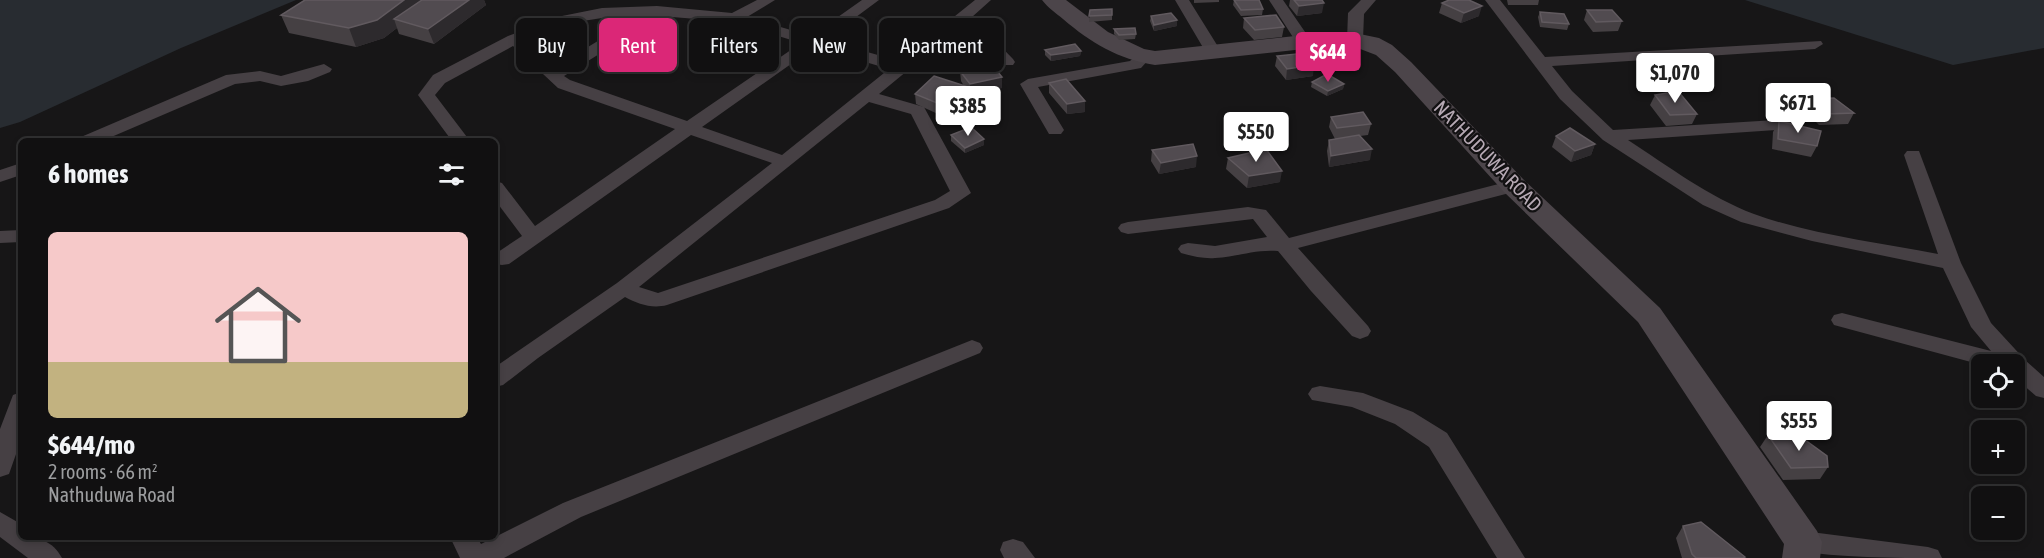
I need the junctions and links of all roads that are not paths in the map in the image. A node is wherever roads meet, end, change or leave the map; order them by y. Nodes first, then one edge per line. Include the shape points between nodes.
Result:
1 (768, 0) edge
2 (872, 0) edge
3 (984, 0) edge
4 (1053, 0) edge
5 (1182, 0) edge
6 (1276, 0) edge
7 (1369, 0) edge
8 (1492, 0) edge
9 (657, 11) junction
10 (963, 16) junction
11 (734, 18) joint
12 (845, 18) edge
13 (961, 18) edge
14 (514, 39) junction
15 (1355, 40) junction
16 (1304, 42) junction
17 (1815, 44) dead end
18 (1214, 53) junction
19 (791, 55) edge
20 (1143, 57) junction
21 (1007, 62) dead end
22 (1539, 62) junction
23 (324, 69) dead end
24 (894, 72) edge
25 (554, 75) junction
26 (866, 96) junction
27 (1793, 124) edge
28 (687, 129) junction
29 (1055, 130) dead end
30 (1609, 136) junction
31 (94, 138) edge
32 (458, 138) edge
33 (1913, 155) dead end
34 (785, 162) junction
35 (18, 170) edge
36 (0, 176) edge
37 (1514, 186) junction
38 (498, 191) edge
39 (1128, 228) dead end
40 (18, 236) edge
41 (0, 237) edge
42 (533, 237) junction
43 (1287, 245) junction
44 (1188, 249) dead end
45 (502, 259) dead end
46 (1951, 263) junction
47 (624, 288) junction
48 (1842, 320) dead end
49 (1360, 331) dead end
50 (972, 348) dead end
51 (1971, 354) edge
52 (2004, 354) edge
53 (2025, 375) edge
54 (498, 377) edge
55 (2044, 390) edge
56 (1320, 394) dead end
57 (18, 410) edge
58 (0, 467) edge
59 (0, 523) edge
60 (18, 536) edge
61 (23, 540) edge
62 (465, 540) edge
63 (1802, 550) edge
64 (48, 558) edge
65 (474, 558) edge
66 (479, 558) edge
67 (1511, 558) edge
68 (1928, 558) edge

1 - 11 street
2 - 12 street
3 - 10 street
4 - 20 street, NATHUDUWA ROAD via 1095,34
5 - 18 street
6 - 16 street
7 - 15 street via 1356,14
8 - 22 street
9 - 11 street
9 - 14 street via 567,18
9 - 25 street
10 - 13 street
10 - 21 street
14 - 25 street
14 - 32 street via 439,79 426,95
15 - 16 street, NATHUDUWA ROAD
15 - 37 street, NATHUDUWA ROAD via 1384,50 1403,67
16 - 18 street, NATHUDUWA ROAD
17 - 22 street
18 - 20 street, NATHUDUWA ROAD
19 - 28 street
20 - 29 street via 1136,65 1028,84
22 - 30 street via 1566,95
23 - 31 street via 281,81 260,76 232,79
24 - 26 street
25 - 28 street via 564,84
26 - 34 street
26 - 47 street via 918,111 961,193 942,204 659,300
27 - 30 street
28 - 34 street
28 - 42 street
30 - 46 street via 1710,201 1748,218 1819,237
33 - 46 street
34 - 47 street
35 - 36 street
37 - 43 street
37 - 63 street, NATHUDUWA ROAD via 1649,315
38 - 42 street
39 - 43 street via 1259,214
40 - 41 street
42 - 45 street
43 - 44 street via 1260,243 1215,252
43 - 49 street
46 - 52 street via 1982,327
47 - 54 street
48 - 51 street
50 - 66 street via 572,510
53 - 55 street
56 - 67 street via 1374,406 1404,418 1438,440
57 - 58 street
59 - 60 street
61 - 64 street
62 - 65 street
63 - 68 street

